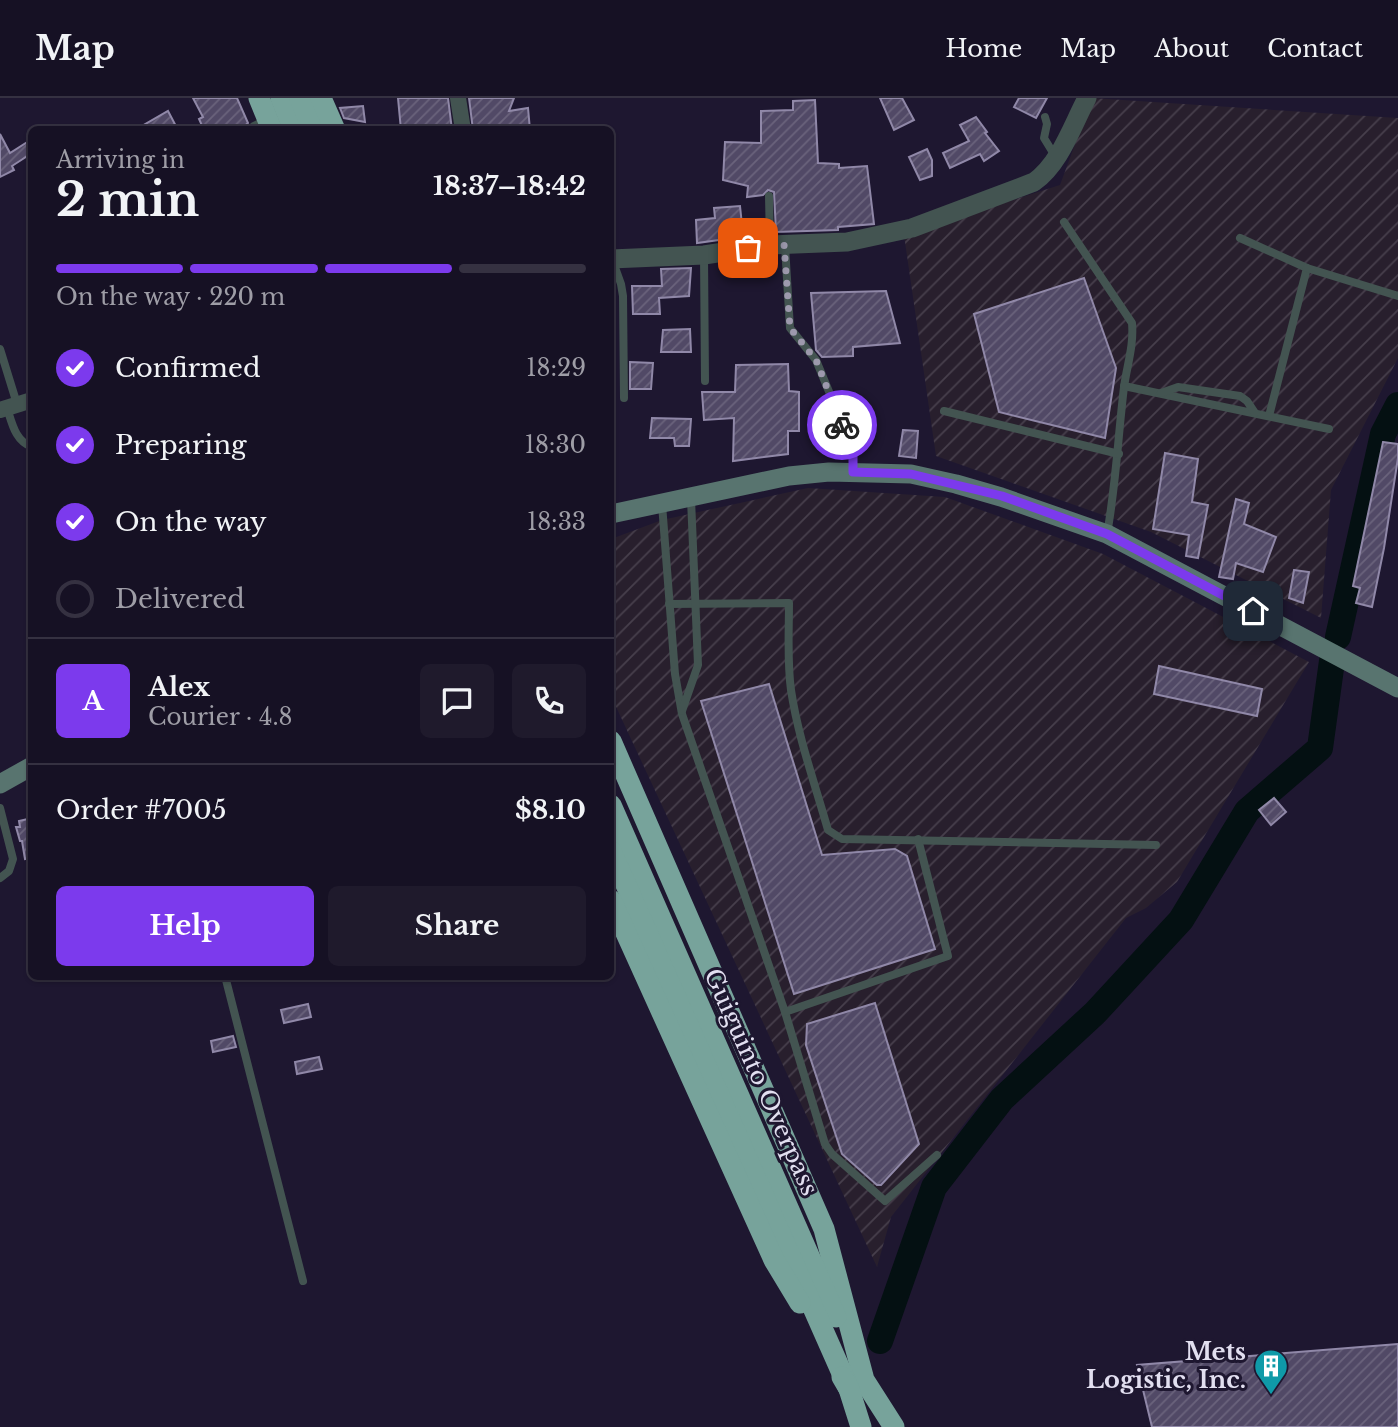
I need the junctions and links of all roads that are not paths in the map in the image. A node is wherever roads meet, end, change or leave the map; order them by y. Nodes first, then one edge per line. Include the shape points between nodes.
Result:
1 (258, 98) edge
2 (281, 98) edge
3 (300, 98) edge
4 (321, 98) edge
5 (458, 98) edge
6 (1087, 98) edge
7 (1045, 117) dead end
8 (265, 126) edge
9 (292, 126) edge
10 (311, 126) edge
11 (333, 126) edge
12 (462, 126) edge
13 (1056, 157) junction
14 (769, 196) dead end
15 (1064, 222) dead end
16 (1240, 238) dead end
17 (777, 244) junction
18 (704, 255) junction
19 (614, 259) edge
20 (614, 266) edge
21 (1307, 268) junction
22 (1398, 296) edge
23 (0, 349) edge
24 (705, 381) dead end
25 (1124, 386) junction
26 (1161, 393) junction
27 (624, 398) dead end
28 (14, 406) edge
29 (944, 411) dead end
30 (1255, 413) junction
31 (1269, 416) junction
32 (1329, 429) dead end
33 (28, 446) edge
34 (1119, 454) junction
35 (853, 472) junction
36 (691, 497) junction
37 (662, 503) junction
38 (614, 513) edge
39 (1107, 534) junction
40 (669, 604) junction
41 (695, 604) junction
42 (1398, 688) edge
43 (681, 713) junction
44 (614, 748) edge
45 (28, 768) edge
46 (0, 784) edge
47 (0, 808) edge
48 (614, 815) edge
49 (918, 839) junction
50 (1156, 845) dead end
51 (614, 854) edge
52 (629, 870) junction
53 (0, 878) edge
54 (614, 907) edge
55 (226, 980) edge
56 (785, 1012) junction
57 (937, 1155) dead end
58 (303, 1280) dead end
59 (857, 1384) junction
60 (861, 1427) edge
61 (894, 1427) edge

1 - 8 highway
2 - 9 highway
3 - 10 highway
4 - 11 highway
5 - 12 street
6 - 13 street
7 - 13 lane via 1044,138
13 - 17 street via 1034,182 912,228 847,242
14 - 17 lane
15 - 25 lane via 1132,323 1134,341
16 - 21 lane
17 - 18 street
17 - 35 lane via 790,328 816,360 853,450
18 - 19 street
18 - 24 lane
20 - 27 lane via 623,296
21 - 22 lane
21 - 31 lane
23 - 28 lane
25 - 26 lane
25 - 34 lane
26 - 30 lane
26 - 30 lane via 1178,387 1240,396
28 - 33 lane via 18,436
29 - 34 lane
30 - 31 lane
31 - 32 lane
34 - 39 lane
35 - 36 main road via 789,477
35 - 39 main road via 911,474 956,484
36 - 37 main road
36 - 41 lane
37 - 38 main road
37 - 40 lane
39 - 42 main road
40 - 41 lane
40 - 43 lane
41 - 43 lane via 698,665
41 - 49 lane via 789,604 791,691 828,830 842,839
43 - 56 lane
44 - 59 highway via 824,1229
45 - 46 main road
47 - 53 lane via 13,859
48 - 52 highway, Guiguinto Overpass
49 - 50 lane
49 - 56 lane via 948,956
51 - 52 highway, Guiguinto Overpass
52 - 59 highway, Guiguinto Overpass
54 - 59 highway via 774,1260
55 - 58 lane
56 - 57 lane via 825,1144 832,1154 885,1201
59 - 60 highway
59 - 61 highway

